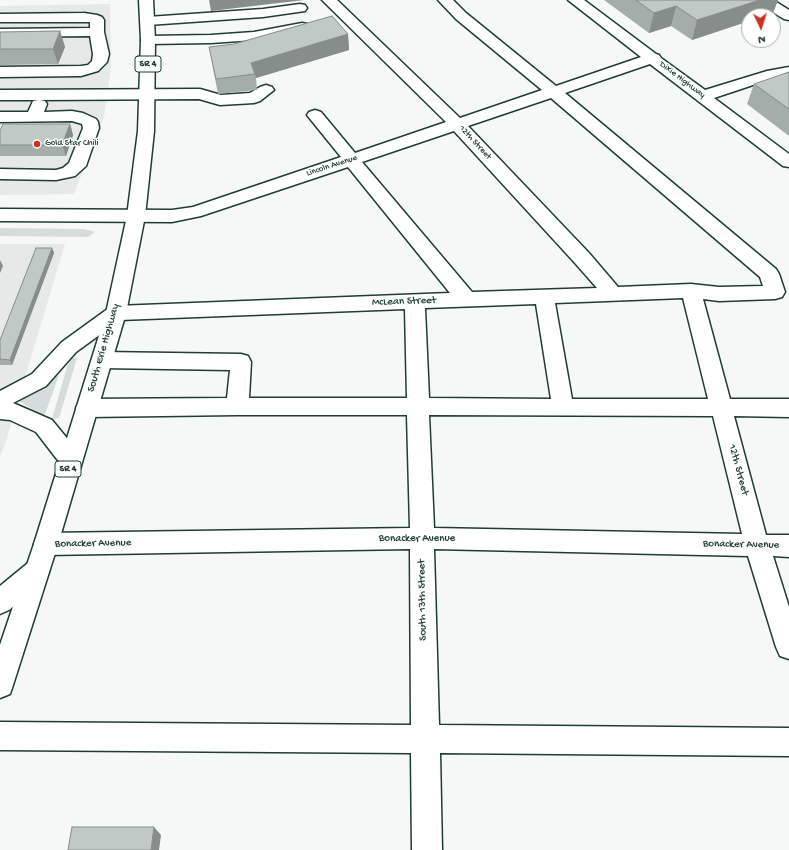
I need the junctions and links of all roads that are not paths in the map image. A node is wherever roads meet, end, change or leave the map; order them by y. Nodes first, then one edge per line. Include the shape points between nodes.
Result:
1 (146, 0) edge
2 (329, 0) edge
3 (445, 0) edge
4 (575, 0) edge
5 (763, 0) edge
6 (300, 8) dead end
7 (1, 13) edge
8 (789, 16) edge
9 (148, 21) junction
10 (313, 25) edge
11 (97, 32) junction
12 (0, 33) edge
13 (148, 40) junction
14 (654, 58) junction
15 (0, 72) edge
16 (41, 72) junction
17 (789, 72) edge
18 (266, 90) dead end
19 (554, 92) junction
20 (148, 94) junction
21 (37, 95) junction
22 (0, 96) edge
23 (703, 96) junction
24 (315, 115) dead end
25 (0, 117) edge
26 (34, 117) junction
27 (458, 124) junction
28 (353, 160) junction
29 (789, 162) edge
30 (0, 174) edge
31 (0, 216) edge
32 (136, 216) junction
33 (691, 291) junction
34 (614, 294) junction
35 (544, 296) junction
36 (466, 299) junction
37 (415, 301) junction
38 (116, 314) junction
39 (102, 360) junction
40 (0, 399) edge
41 (237, 406) junction
42 (418, 406) junction
43 (562, 406) junction
44 (722, 407) junction
45 (87, 408) junction
46 (789, 408) edge
47 (0, 410) edge
48 (71, 460) junction
49 (422, 538) junction
50 (46, 544) junction
51 (757, 545) junction
52 (789, 546) edge
53 (37, 571) junction
54 (0, 602) edge
55 (789, 647) edge
56 (0, 685) edge
57 (0, 736) edge
58 (424, 740) junction
59 (789, 742) edge
60 (427, 850) edge

1 - 9 street, South Erie Highway / SR 4
2 - 27 street, 12th Street
3 - 19 street
4 - 14 street, Dixie Highway
5 - 8 street
6 - 9 street via 256,14
7 - 11 street via 92,18 97,20
9 - 13 street, South Erie Highway / SR 4
10 - 13 street via 254,36
11 - 12 street
11 - 16 street via 101,54 99,62 93,68
13 - 20 street, South Erie Highway / SR 4
14 - 19 street, Lincoln Avenue
14 - 23 street, Dixie Highway
15 - 16 street
16 - 21 street
17 - 23 street via 772,74
18 - 20 street via 254,98 220,100 200,94
19 - 27 street, Lincoln Avenue
19 - 33 street, McLean Street via 769,274 775,292 719,294
20 - 21 street
20 - 32 street, South Erie Highway / SR 4
21 - 22 street
21 - 26 street
23 - 29 street, Dixie Highway
24 - 28 street
25 - 26 street
26 - 30 street via 72,116 90,122 91,128 77,166 69,172 56,175
27 - 28 street, Lincoln Avenue
27 - 34 street, 12th Street
28 - 32 street, Lincoln Avenue via 195,212 172,216
28 - 36 street
31 - 32 street, Lincoln Avenue
32 - 38 street, South Erie Highway / SR 4
33 - 34 street, McLean Street
33 - 44 street, 12th Street
34 - 35 street, McLean Street
35 - 36 street, McLean Street
35 - 43 street
36 - 37 street, McLean Street
37 - 38 street, McLean Street
37 - 42 street, South 13th Street
38 - 39 street, South Erie Highway / SR 4
38 - 40 street via 69,347 39,380
39 - 41 street via 241,362
39 - 45 street, South Erie Highway / SR 4
41 - 42 street
41 - 45 street
42 - 43 street
42 - 49 street, South 13th Street
43 - 44 street
44 - 46 street
44 - 51 street, 12th Street
45 - 48 street, South Erie Highway / SR 4
47 - 48 street via 13,412 44,426
48 - 50 street, South Erie Highway / SR 4
49 - 50 street, Bonacker Avenue
49 - 51 street, Bonacker Avenue
49 - 58 street, South 13th Street
50 - 53 street, South Erie Highway / SR 4
51 - 52 street, Bonacker Avenue
51 - 55 street, 12th Street
53 - 54 street
53 - 56 street, South Erie Highway / SR 4
57 - 58 street
58 - 59 street
58 - 60 street, South 13th Street

